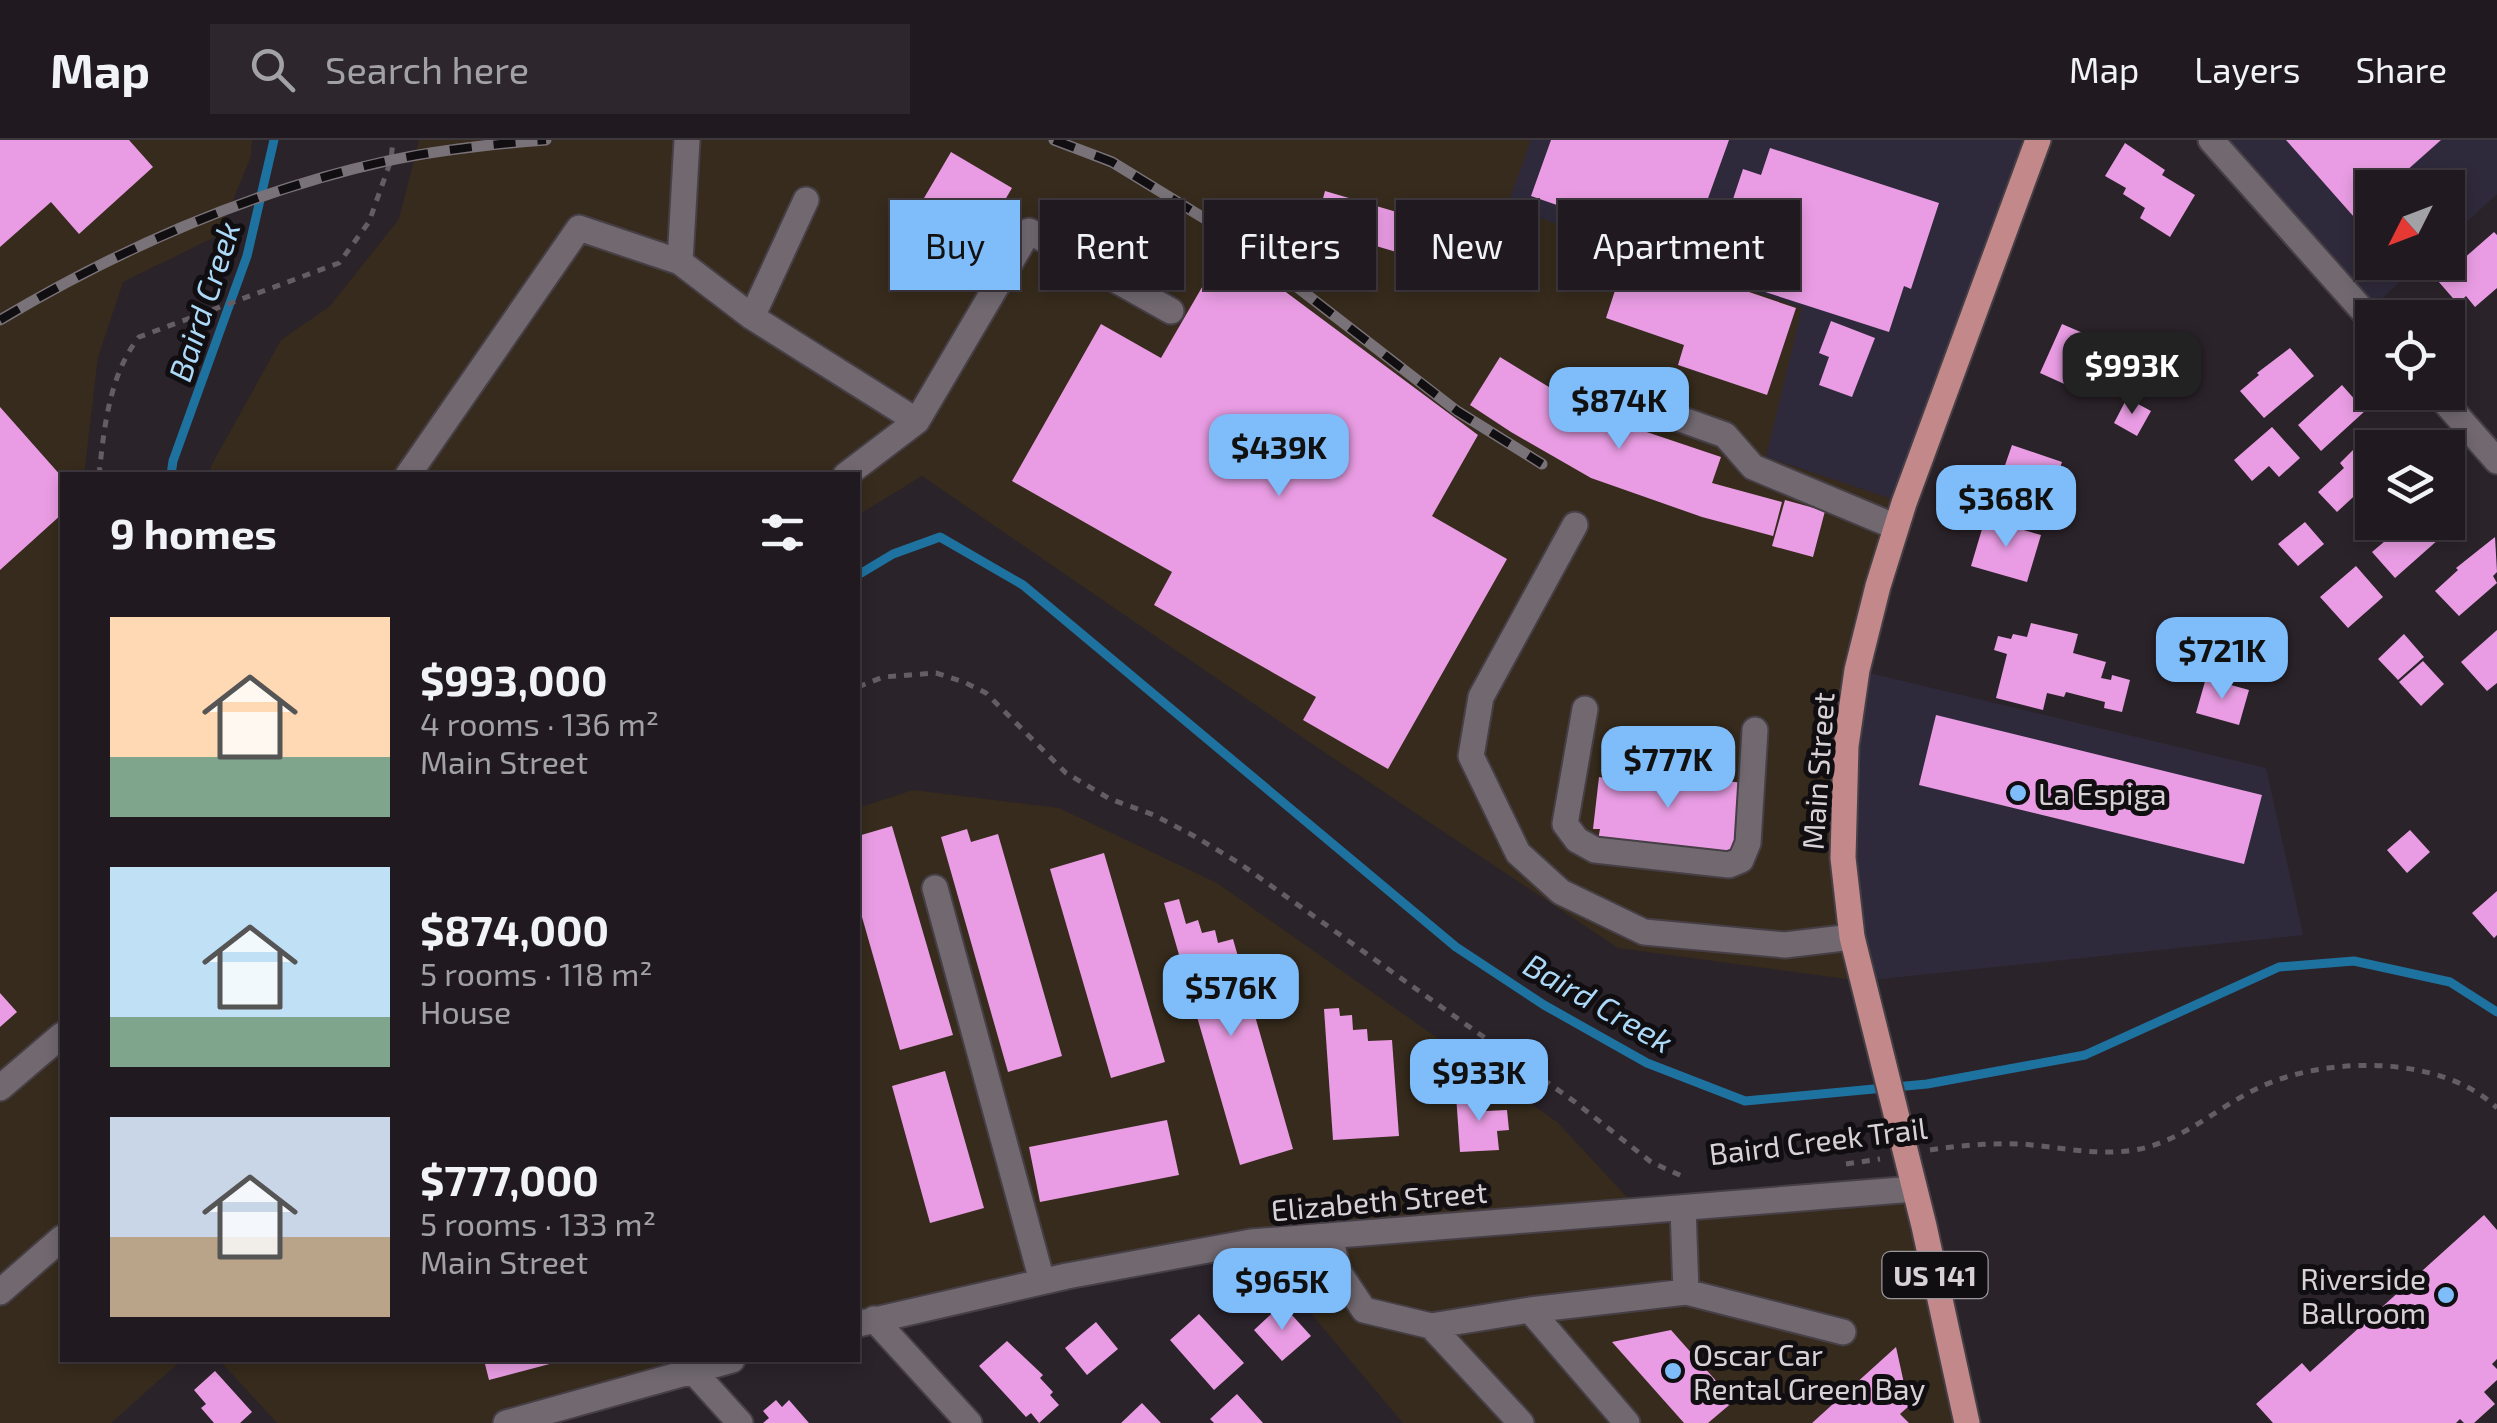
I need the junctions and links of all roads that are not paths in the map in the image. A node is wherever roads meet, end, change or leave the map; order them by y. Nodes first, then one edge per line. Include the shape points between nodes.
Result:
1 (687, 140) edge
2 (2038, 140) edge
3 (2211, 140) edge
4 (806, 200) dead end
5 (680, 262) junction
6 (2355, 302) edge
7 (1171, 310) dead end
8 (752, 317) junction
9 (1627, 400) dead end
10 (2452, 410) edge
11 (917, 421) junction
12 (2497, 461) edge
13 (410, 472) edge
14 (850, 472) edge
15 (1575, 525) dead end
16 (1896, 528) junction
17 (1586, 709) dead end
18 (1755, 730) dead end
19 (935, 888) dead end
20 (1852, 937) junction
21 (60, 1038) edge
22 (0, 1088) edge
23 (1914, 1189) junction
24 (1683, 1208) junction
25 (1330, 1236) junction
26 (60, 1240) edge
27 (1042, 1281) junction
28 (0, 1292) edge
29 (1686, 1292) junction
30 (1530, 1310) junction
31 (866, 1322) edge
32 (1431, 1326) junction
33 (1843, 1332) dead end
34 (725, 1362) edge
35 (693, 1371) junction
36 (506, 1423) edge
37 (740, 1423) edge
38 (968, 1423) edge
39 (1521, 1423) edge
40 (1627, 1423) edge
41 (1967, 1423) edge

1 - 5 street
2 - 16 main road, Main Street / US 141
3 - 6 street
4 - 8 street
5 - 8 street
5 - 13 street via 579,228
7 - 11 street via 1029,231
8 - 11 street
9 - 16 street via 1725,434 1752,467
10 - 12 street
11 - 14 street
15 - 20 street via 1481,697 1471,756 1518,853 1560,892 1644,932 1785,946
16 - 20 main road, Main Street / US 141 via 1856,670 1846,746 1843,858
17 - 18 street via 1565,824 1595,850 1729,865 1741,860 1748,843
19 - 27 street
20 - 23 main road, Main Street / US 141
21 - 22 street
23 - 24 street, Elizabeth Street
23 - 41 main road, Main Street / US 141
24 - 25 street, Elizabeth Street
24 - 29 street
25 - 27 street, Elizabeth Street via 1213,1248
25 - 32 street via 1338,1270 1364,1310
26 - 28 street
27 - 31 street, Elizabeth Street
29 - 30 street
29 - 33 street
30 - 32 street
30 - 40 street
31 - 38 street
32 - 39 street
34 - 35 street
35 - 36 street
35 - 37 street

